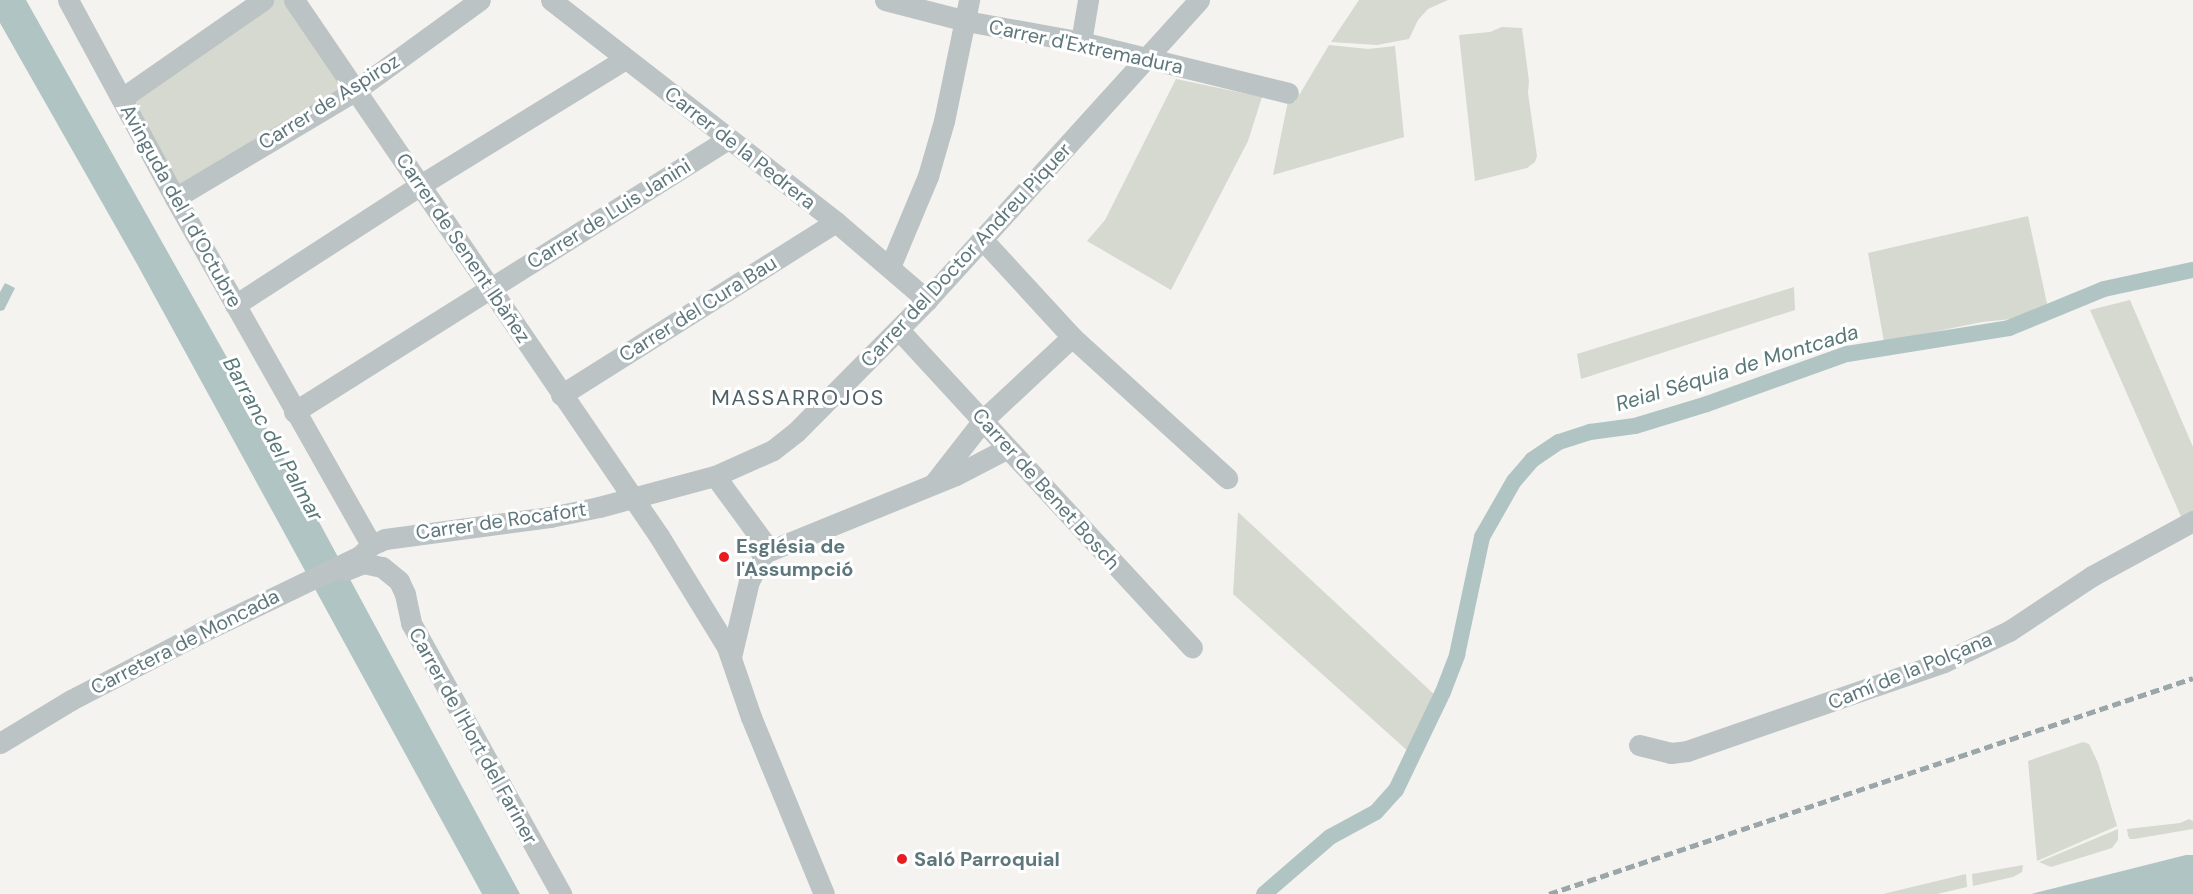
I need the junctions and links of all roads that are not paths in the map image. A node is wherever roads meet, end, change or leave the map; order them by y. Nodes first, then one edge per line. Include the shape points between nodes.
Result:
1 (68, 0) edge
2 (263, 0) edge
3 (294, 0) edge
4 (480, 0) edge
5 (551, 0) edge
6 (885, 0) edge
7 (969, 0) edge
8 (1088, 0) edge
9 (1199, 0) edge
10 (966, 21) junction
11 (1081, 42) junction
12 (625, 59) junction
13 (1146, 59) junction
14 (356, 90) junction
15 (1288, 93) dead end
16 (122, 98) junction
17 (728, 139) junction
18 (422, 184) junction
19 (175, 198) junction
20 (836, 222) junction
21 (982, 239) junction
22 (890, 267) junction
23 (489, 288) junction
24 (927, 300) junction
25 (235, 305) junction
26 (899, 330) junction
27 (1072, 337) junction
28 (561, 395) junction
29 (294, 412) junction
30 (984, 419) junction
31 (1006, 449) junction
32 (716, 476) junction
33 (1227, 478) dead end
34 (933, 484) junction
35 (631, 496) junction
36 (2193, 522) edge
37 (764, 553) junction
38 (365, 555) junction
39 (1192, 648) dead end
40 (731, 657) junction
41 (0, 743) edge
42 (1639, 745) dead end
43 (561, 894) edge
44 (824, 894) edge

1 - 16 street, Avinguda del 1 d'Octubre
2 - 16 street
3 - 14 street, Carrer de Senent Ibàñez
4 - 14 street, Carrer de Aspiroz
5 - 12 street, Carrer de la Pedrera
6 - 10 street, Carrer d'Extremadura
7 - 10 street
8 - 11 street
9 - 13 street, Carrer del Doctor Andreu Piquer
10 - 11 street, Carrer d'Extremadura
10 - 22 street via 928,176
11 - 13 street, Carrer d'Extremadura
12 - 17 street, Carrer de la Pedrera
12 - 18 street
13 - 15 street, Carrer d'Extremadura
13 - 21 street, Carrer del Doctor Andreu Piquer
14 - 18 street, Carrer de Senent Ibàñez
14 - 19 street, Carrer de Aspiroz
16 - 19 street, Avinguda del 1 d'Octubre
17 - 20 street, Carrer de la Pedrera
17 - 23 street, Carrer de Luis Janini
18 - 23 street, Carrer de Senent Ibàñez
18 - 25 street
19 - 25 street, Avinguda del 1 d'Octubre
20 - 22 street, Carrer de la Pedrera
20 - 28 street, Carrer del Cura Bau
21 - 24 street, Carrer del Doctor Andreu Piquer
21 - 27 street
22 - 24 street, Carrer de la Pedrera
23 - 28 street, Carrer de Senent Ibàñez
23 - 29 street, Carrer de Luis Janini
24 - 26 street, Carrer del Doctor Andreu Piquer
25 - 29 street, Avinguda del 1 d'Octubre
26 - 30 street, Carrer de Benet Bosch
26 - 32 street, Carrer del Doctor Andreu Piquer via 796,432 757,460
27 - 30 street
27 - 33 street
28 - 35 street, Carrer de Senent Ibàñez
29 - 38 street
30 - 31 street, Carrer de Benet Bosch
30 - 34 street
31 - 34 street
31 - 39 street, Carrer de Benet Bosch
32 - 35 street, Carrer del Doctor Andreu Piquer
32 - 37 street via 762,540
34 - 37 street
35 - 38 street, Carrer de Rocafort via 567,514 399,536
35 - 40 street, Carrer de Senent Ibàñez
36 - 42 street, Camí de la Polçana via 2092,576 2009,631 1944,662 1687,751 1671,753
37 - 40 street via 749,581
38 - 41 street, Carretera de Moncada via 295,586 71,700
38 - 43 street, Carrer de l'Hort del Fariner via 399,581 411,622
40 - 44 street, Carrer de Senent Ibàñez via 751,717

